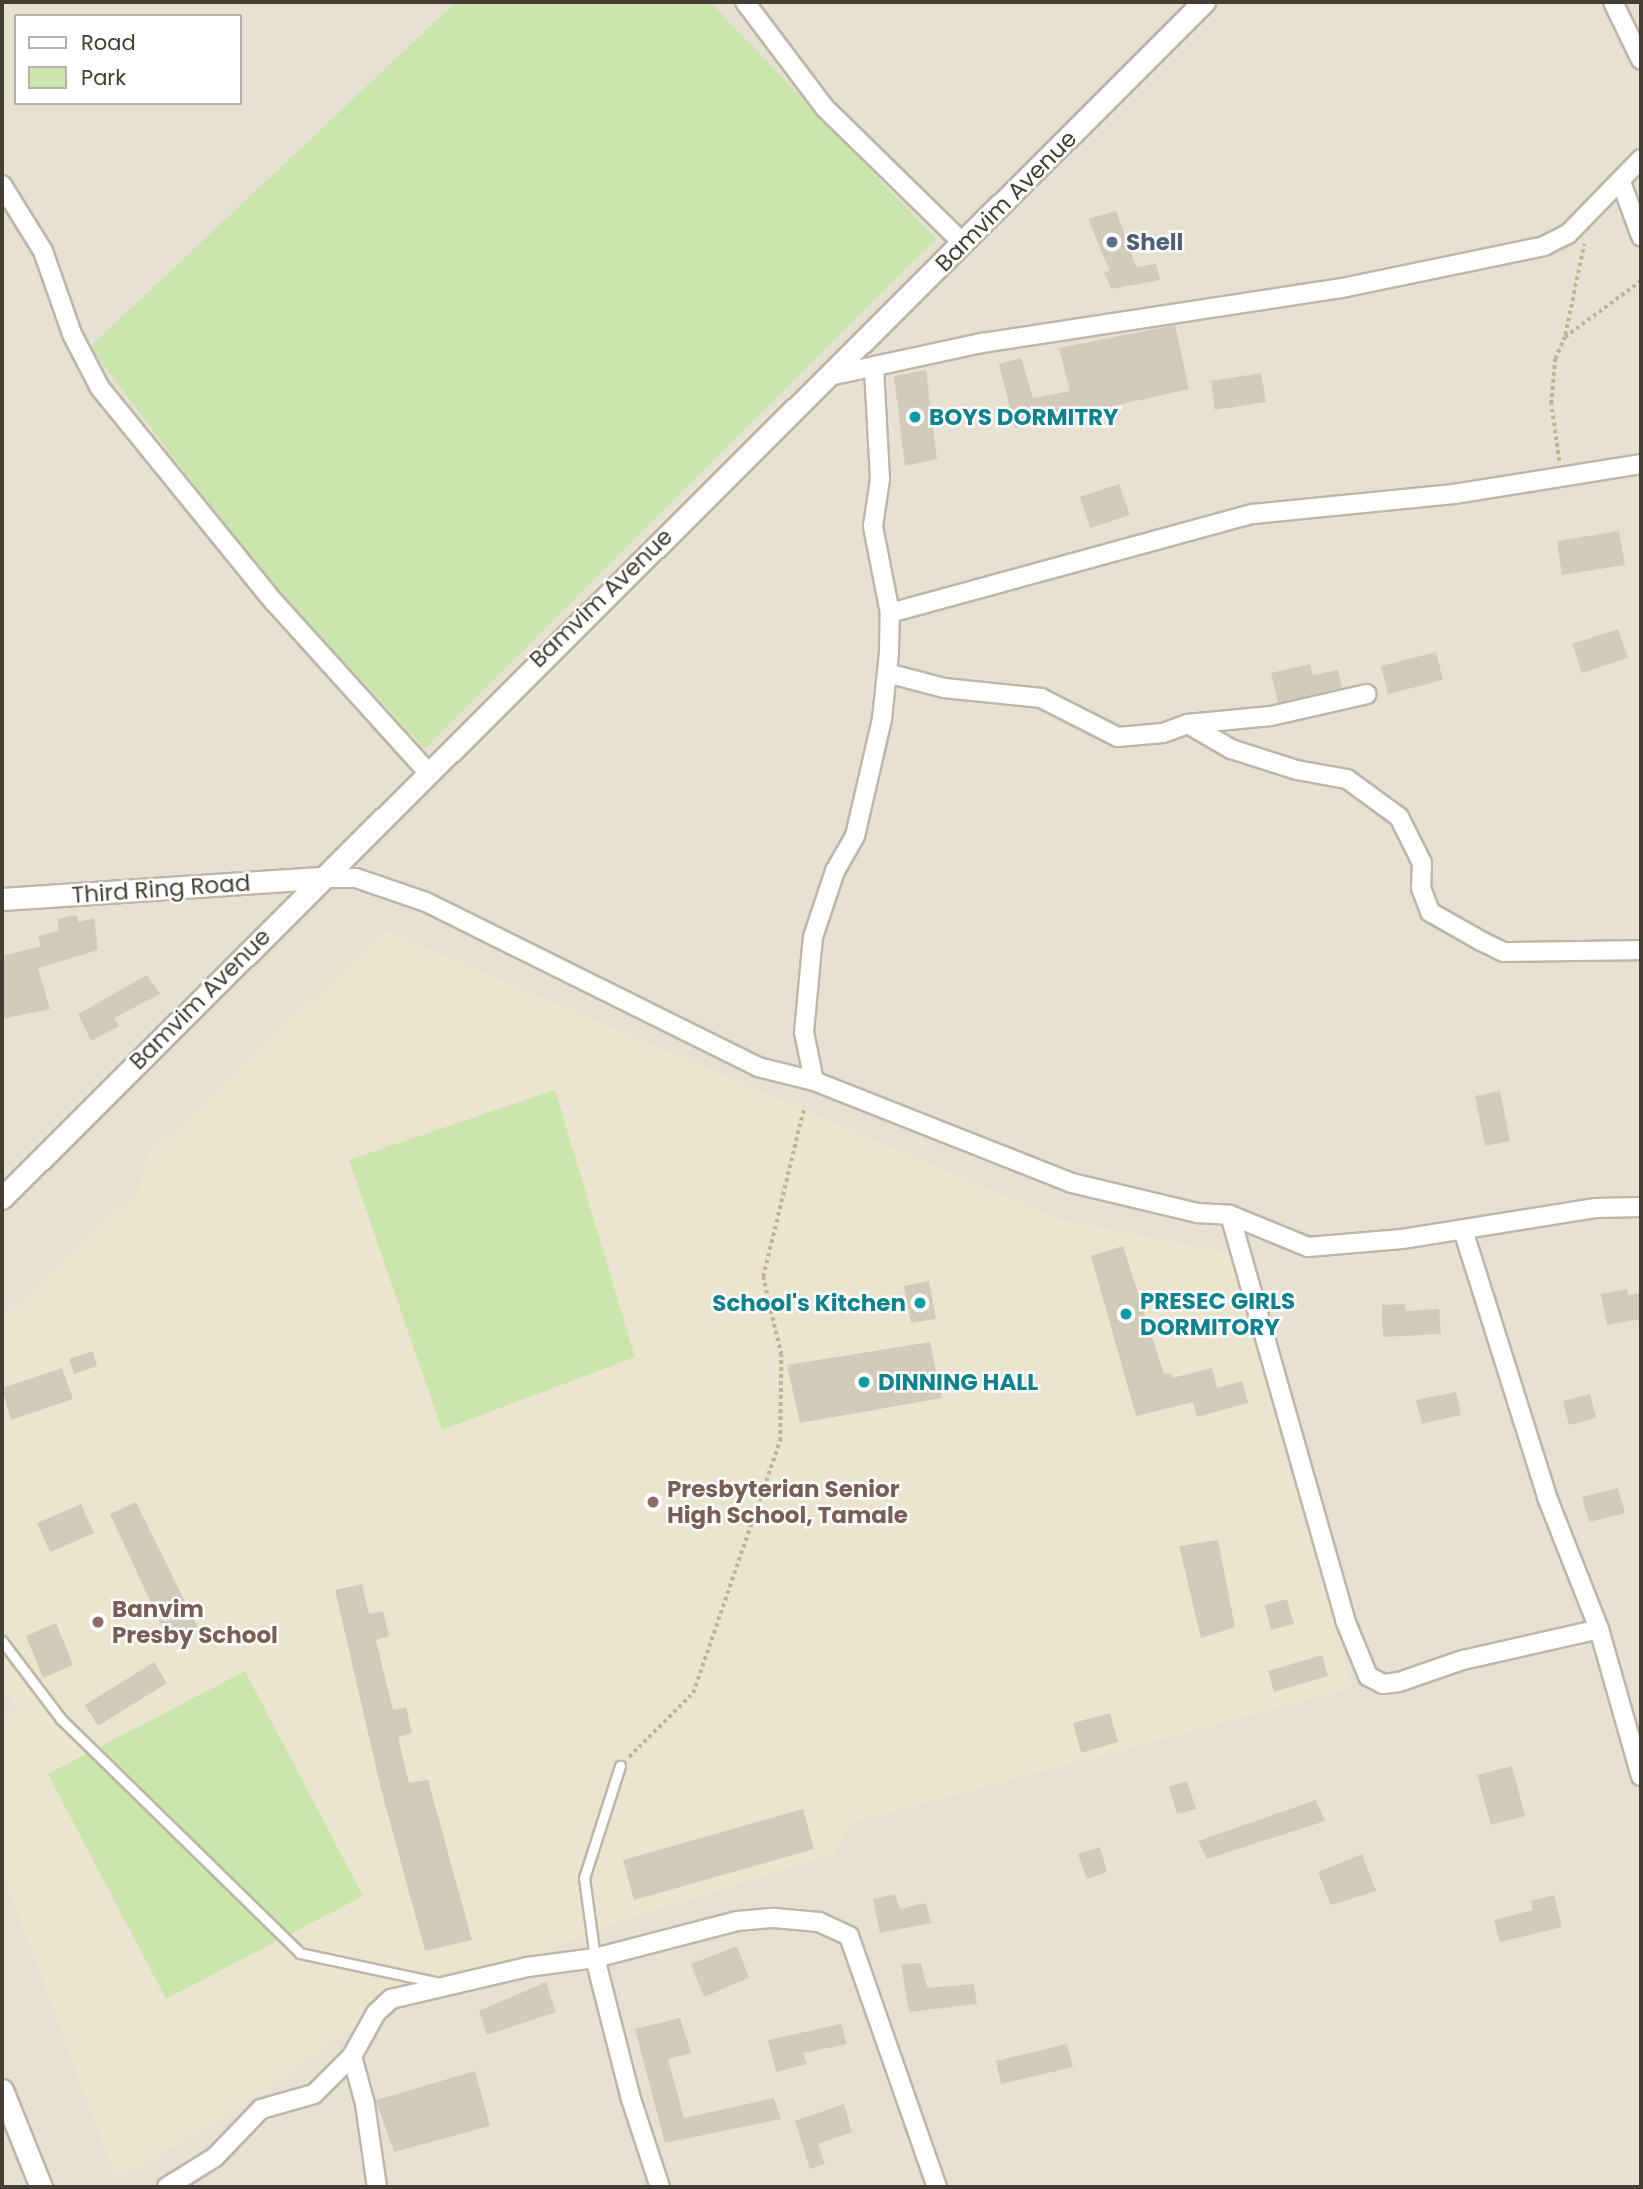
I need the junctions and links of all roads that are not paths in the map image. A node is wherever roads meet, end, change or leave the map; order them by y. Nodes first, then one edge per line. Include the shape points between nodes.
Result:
1 (746, 2) edge
2 (1204, 2) edge
3 (1613, 2) edge
4 (1641, 60) edge
5 (1641, 159) edge
6 (1621, 182) junction
7 (2, 185) edge
8 (1641, 236) edge
9 (964, 244) junction
10 (874, 367) junction
11 (829, 376) junction
12 (1641, 464) edge
13 (890, 613) junction
14 (887, 673) junction
15 (1367, 694) dead end
16 (1188, 724) junction
17 (427, 771) junction
18 (320, 878) junction
19 (2, 899) edge
20 (1641, 950) edge
21 (814, 1081) junction
22 (2, 1198) edge
23 (1641, 1208) edge
24 (1230, 1215) junction
25 (1463, 1230) junction
26 (1599, 1629) junction
27 (2, 1641) edge
28 (620, 1766) road end
29 (1641, 1776) edge
30 (595, 1958) junction
31 (447, 1984) junction
32 (352, 2056) junction
33 (2, 2090) edge
34 (41, 2187) edge
35 (167, 2187) edge
36 (377, 2187) edge
37 (660, 2187) edge
38 (937, 2187) edge

1 - 9 street via 825,108
2 - 9 street, Bamvim Avenue
3 - 4 street
5 - 6 street
6 - 8 street
6 - 10 street via 1568,234 1544,246 1342,288 982,343
7 - 17 street via 43,251 72,334 100,388 275,603
9 - 11 street, Bamvim Avenue
10 - 11 street
10 - 13 street via 880,479 873,526
11 - 17 street, Bamvim Avenue
12 - 13 street via 1454,494 1253,514
13 - 14 street
14 - 16 street via 972,692 1041,698 1118,737 1163,733
14 - 21 street via 882,719 855,836 835,871 813,937 804,1032
15 - 16 street via 1271,716
16 - 20 street via 1231,749 1297,770 1348,779 1389,809 1399,817 1422,863 1421,888 1430,912 1481,941 1504,952
17 - 18 street, Bamvim Avenue
18 - 19 street, Third Ring Road
18 - 21 street via 356,878 426,902 758,1066
18 - 22 street, Bamvim Avenue
21 - 24 street via 1072,1183 1197,1213
23 - 25 street via 1596,1208
24 - 25 street via 1308,1247
24 - 26 street via 1345,1619 1368,1676 1383,1684 1399,1682 1463,1660
25 - 26 street via 1547,1497
26 - 29 street
27 - 31 lane via 61,1719 300,1953
28 - 30 lane via 584,1878
30 - 31 street
30 - 37 street via 631,2099
30 - 38 street via 737,1921 801,1918 849,1936
31 - 32 street via 382,2005
32 - 35 street via 314,2094 261,2109 215,2157
32 - 36 street via 365,2104
33 - 34 street

